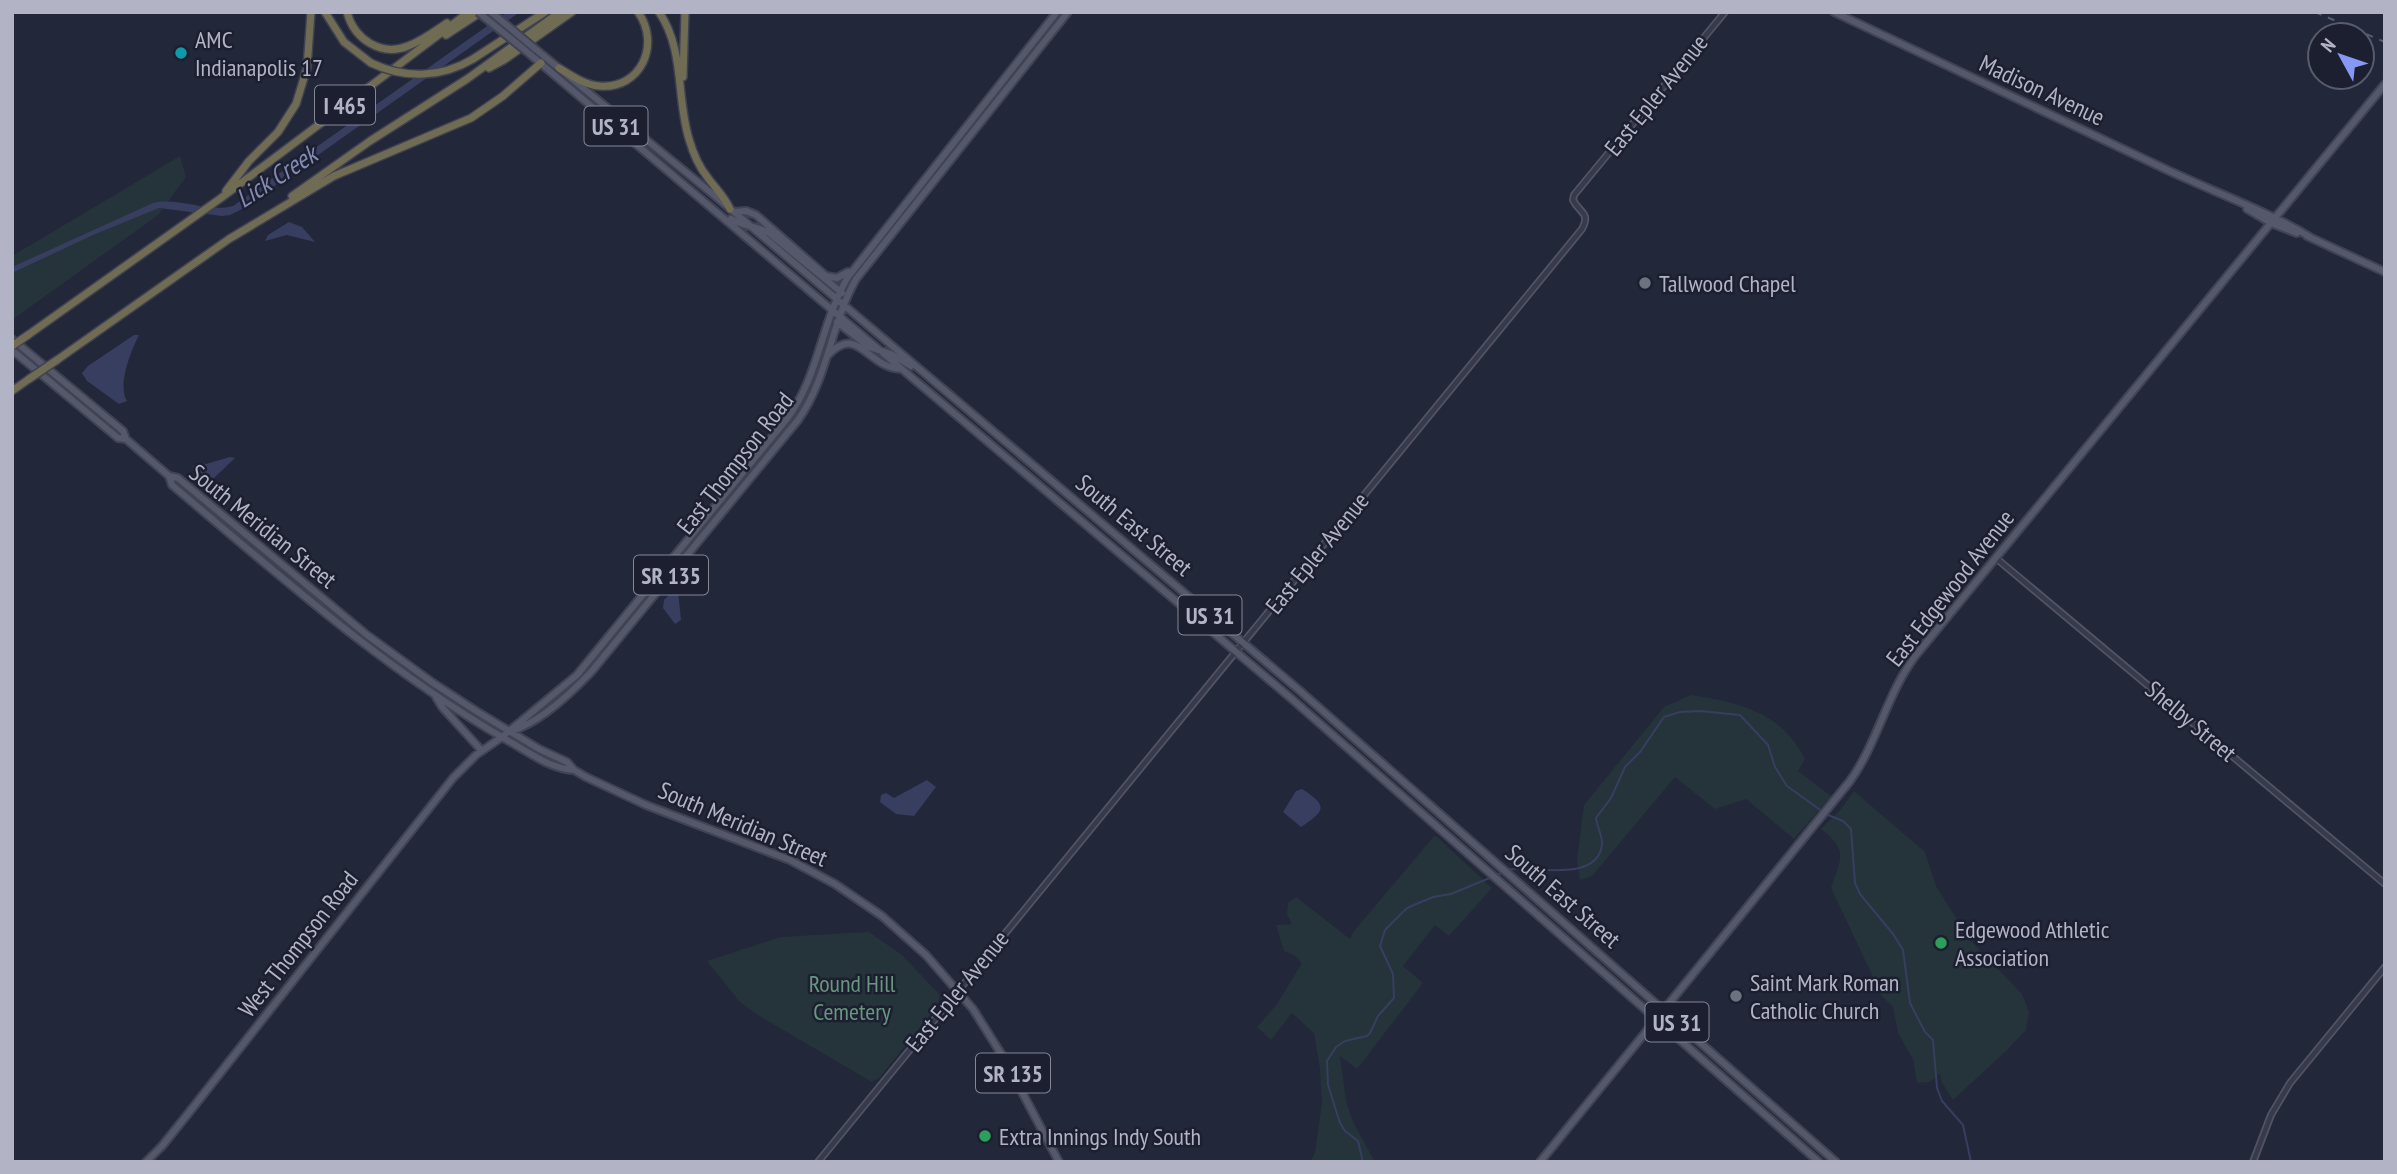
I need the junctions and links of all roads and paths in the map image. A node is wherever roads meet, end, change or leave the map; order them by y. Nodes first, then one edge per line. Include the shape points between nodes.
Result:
1 (311, 12) edge
2 (325, 12) edge
3 (347, 12) edge
4 (467, 12) edge
5 (480, 12) edge
6 (491, 12) edge
7 (545, 12) edge
8 (560, 12) edge
9 (572, 12) edge
10 (638, 12) edge
11 (659, 12) edge
12 (685, 12) edge
13 (1057, 12) edge
14 (1068, 12) edge
15 (1725, 12) edge
16 (1834, 12) edge
17 (433, 39) junction
18 (541, 63) junction
19 (559, 68) junction
20 (1007, 75) junction
21 (467, 79) junction
22 (1013, 82) junction
23 (2385, 84) edge
24 (682, 102) junction
25 (221, 198) junction
26 (2233, 201) junction
27 (711, 206) junction
28 (732, 211) junction
29 (2276, 217) junction
30 (2271, 223) junction
31 (748, 225) junction
32 (247, 228) junction
33 (2310, 237) junction
34 (853, 269) junction
35 (2385, 272) edge
36 (850, 290) junction
37 (838, 296) junction
38 (844, 305) junction
39 (832, 309) junction
40 (839, 319) junction
41 (827, 326) junction
42 (12, 339) edge
43 (12, 348) edge
44 (882, 351) junction
45 (827, 356) junction
46 (902, 369) junction
47 (922, 370) junction
48 (12, 391) edge
49 (126, 439) junction
50 (169, 476) junction
51 (1997, 559) junction
52 (1243, 643) junction
53 (1236, 652) junction
54 (434, 694) junction
55 (509, 732) junction
56 (502, 737) junction
57 (482, 751) junction
58 (573, 770) junction
59 (2385, 884) edge
60 (2385, 967) edge
61 (958, 990) junction
62 (1663, 1010) junction
63 (1656, 1018) junction
64 (146, 1162) edge
65 (818, 1162) edge
66 (1059, 1162) edge
67 (1540, 1162) edge
68 (1819, 1162) edge
69 (1836, 1162) edge
70 (2253, 1162) edge

1 - 25 highway via 307,68 292,111
2 - 7 highway, bridge via 344,41 372,63 422,75 454,69
3 - 4 highway via 359,35 376,47 391,50 413,44
4 - 17 highway, I 465
5 - 17 highway
5 - 18 main road, South East Street / US 31, bridge
6 - 19 main road, South East Street, bridge
8 - 21 highway, I 465
9 - 21 highway via 504,60
10 - 19 highway via 646,27 648,47 642,65 628,80 597,86
11 - 24 highway via 675,47
12 - 24 highway, US 31
13 - 20 main road, East Thompson Road
14 - 22 main road, East Thompson Road
15 - 52 street, East Epler Avenue via 1574,195 1575,205 1585,215 1582,229
16 - 26 main road, Madison Avenue
17 - 25 highway, I 465
18 - 27 main road, South East Street / US 31
18 - 32 highway via 471,118 334,176
19 - 28 main road, South East Street
20 - 22 main road
20 - 34 main road, East Thompson Road
21 - 32 highway, I 465
22 - 36 main road, East Thompson Road
23 - 29 main road, East Edgewood Avenue
24 - 28 highway, US 31 via 696,157
25 - 43 highway, I 465, bridge
26 - 29 main road, Madison Avenue
26 - 30 main road, Madison Avenue
27 - 31 main road
27 - 39 main road, South East Street / US 31
28 - 31 main road, South East Street / US 31
28 - 34 main road via 756,215 826,276 840,277
29 - 30 main road, East Edgewood Avenue
29 - 33 main road, Madison Avenue
30 - 33 main road, Madison Avenue
30 - 51 main road, East Edgewood Avenue
31 - 37 main road, South East Street / US 31
32 - 48 highway, I 465, bridge
33 - 35 main road, Madison Avenue
34 - 37 main road, East Thompson Road
36 - 37 main road
36 - 38 main road, East Thompson Road
37 - 38 main road, South East Street / US 31
37 - 39 main road, East Thompson Road / SR 135
38 - 40 main road, East Thompson Road / SR 135
38 - 47 main road, South East Street / US 31
39 - 40 main road, South East Street / US 31
39 - 41 main road, East Thompson Road / SR 135
40 - 41 main road
40 - 44 main road, South East Street / US 31
40 - 45 main road, East Thompson Road / SR 135
41 - 55 main road, East Thompson Road / SR 135 via 806,388 786,420 577,675
42 - 49 main road, South Meridian Street via 113,422
43 - 49 main road, South Meridian Street via 118,438
44 - 46 main road, South East Street / US 31
44 - 47 main road
45 - 46 main road via 847,342 883,365
45 - 55 main road, East Thompson Road / SR 135 via 797,420 591,672 560,701
46 - 53 main road, South East Street / US 31
47 - 52 main road, South East Street / US 31
49 - 50 main road, South Meridian Street
50 - 54 main road, South Meridian Street via 172,485 233,536
50 - 55 main road, South Meridian Street via 178,478 383,647
51 - 59 street, Shelby Street
51 - 62 main road, East Edgewood Avenue via 1907,668 1864,760 1832,805
52 - 53 street, East Epler Avenue
52 - 62 main road, South East Street / US 31
53 - 61 street, East Epler Avenue
53 - 63 main road, South East Street / US 31
54 - 56 main road, South Meridian Street
54 - 57 main road, South Meridian Street
55 - 56 main road, East Thompson Road / SR 135
55 - 58 main road, South Meridian Street / SR 135 via 567,762
56 - 57 main road, East Thompson Road
56 - 58 main road, South Meridian Street / SR 135 via 560,769
57 - 64 main road, West Thompson Road via 453,778
58 - 61 main road, South Meridian Street / SR 135 via 827,879 899,930
60 - 70 street via 2285,1090
61 - 65 street, East Epler Avenue
61 - 66 main road, South Meridian Street / SR 135 via 1006,1060
62 - 63 main road, East Edgewood Avenue
62 - 69 main road, South East Street / US 31
63 - 67 main road, East Edgewood Avenue
63 - 68 main road, South East Street / US 31

